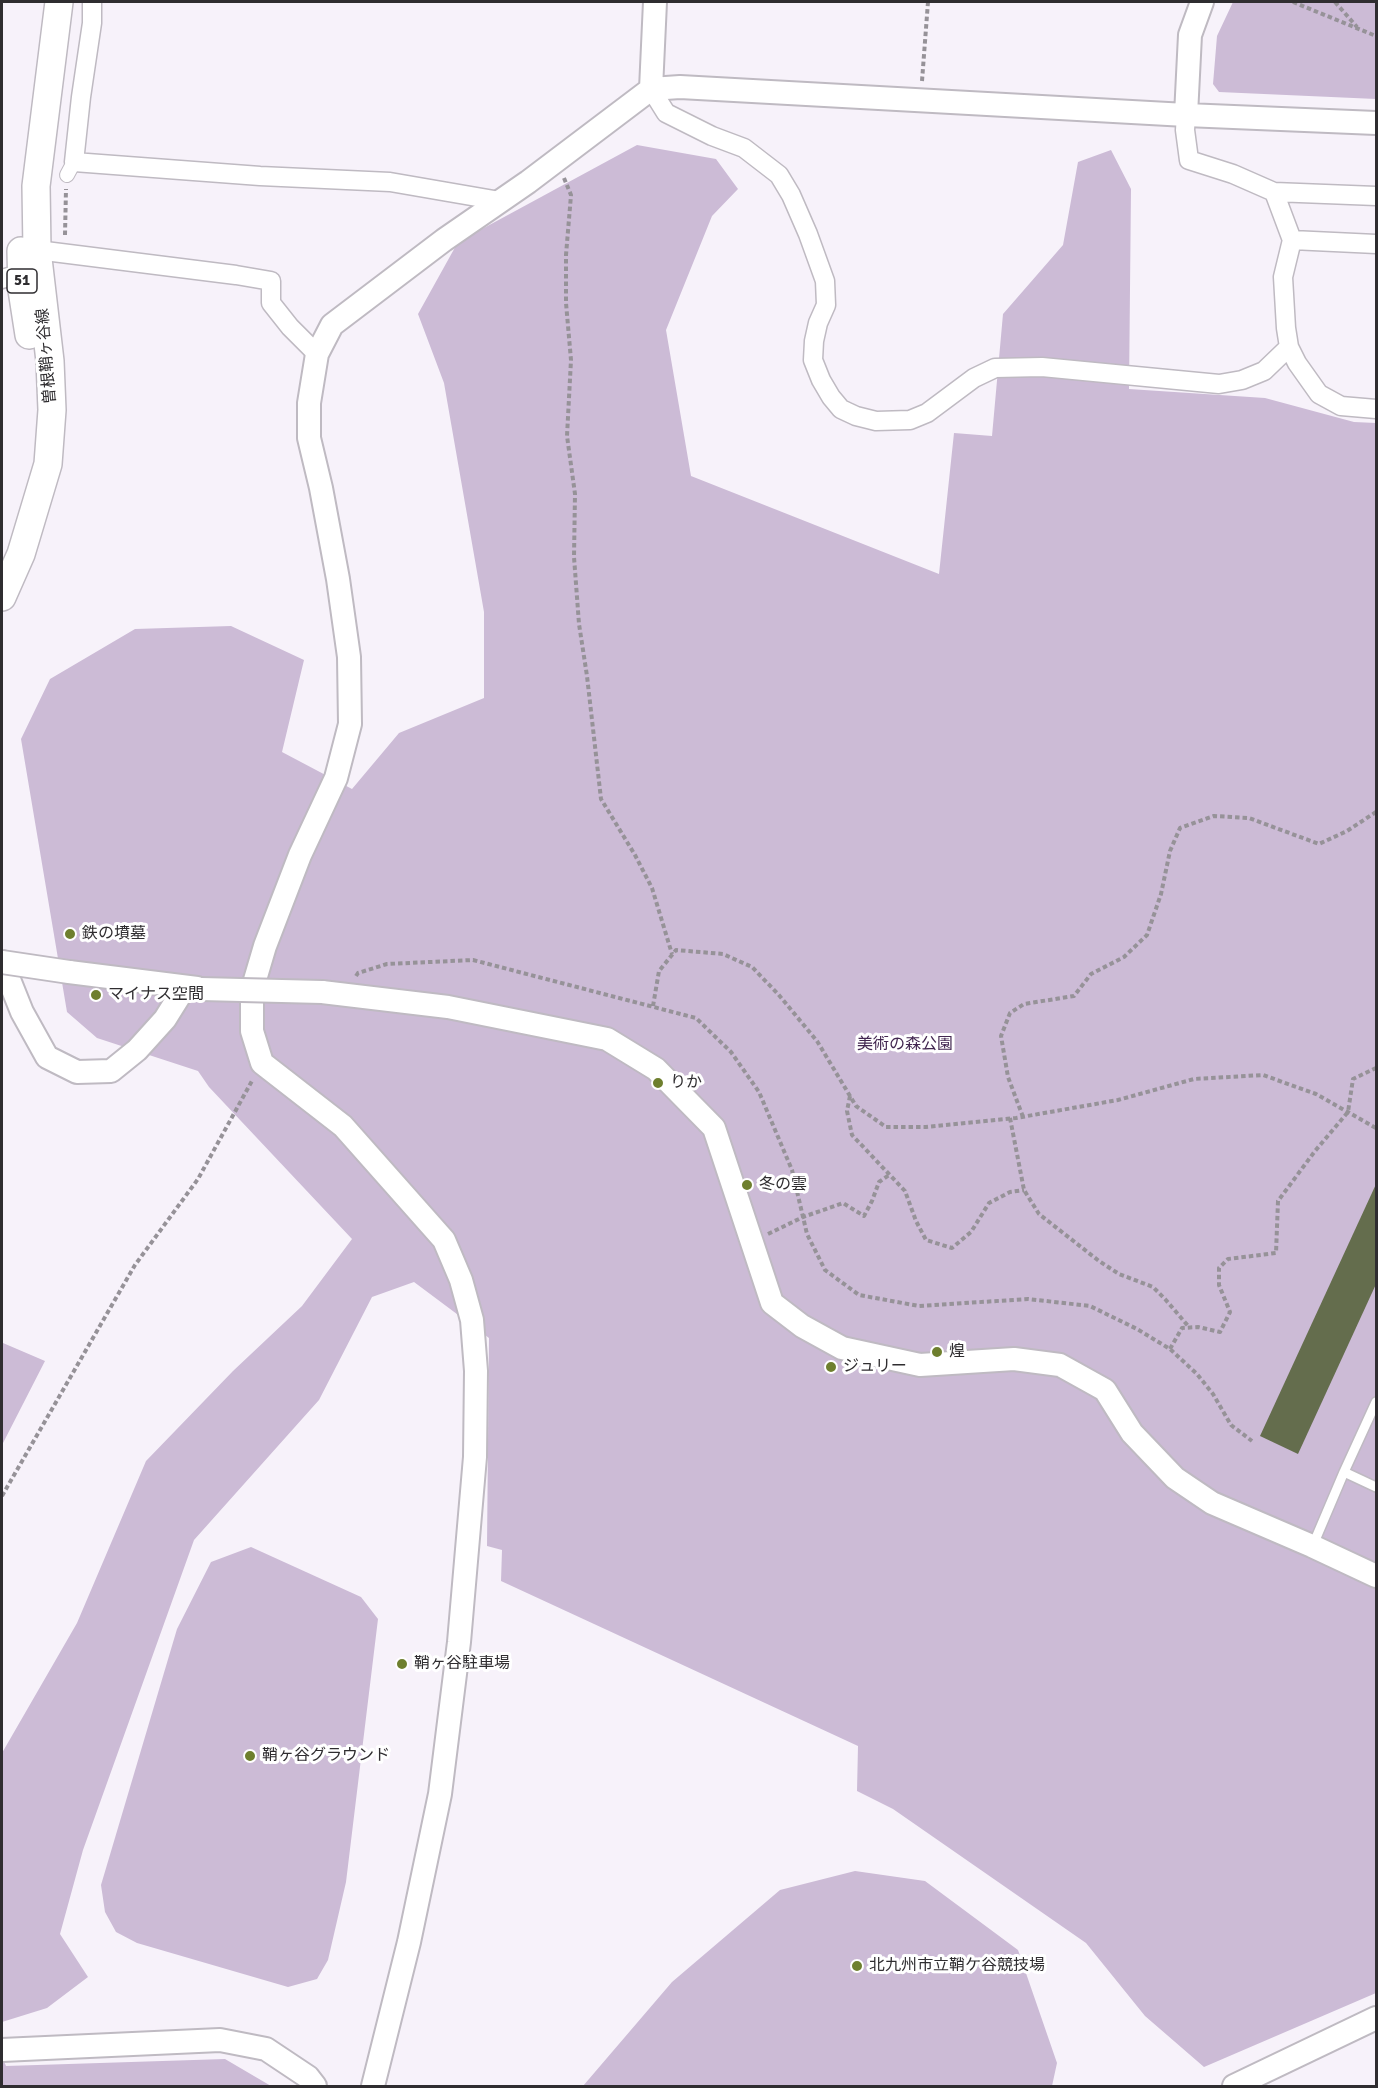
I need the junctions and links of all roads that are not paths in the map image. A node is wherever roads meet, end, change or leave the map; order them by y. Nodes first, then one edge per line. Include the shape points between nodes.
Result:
1 (44, 2) edge
2 (59, 2) edge
3 (92, 2) edge
4 (655, 2) edge
5 (1202, 2) edge
6 (651, 89) junction
7 (1186, 115) junction
8 (1377, 123) edge
9 (1274, 192) junction
10 (1377, 196) edge
11 (500, 201) junction
12 (1292, 240) junction
13 (1377, 244) edge
14 (25, 267) edge
15 (1289, 347) junction
16 (317, 354) junction
17 (1377, 409) edge
18 (2, 556) edge
19 (2, 597) edge
20 (2, 962) edge
21 (193, 988) junction
22 (1377, 1402) edge
23 (1374, 1413) edge
24 (1344, 1472) junction
25 (1377, 1486) edge
26 (1312, 1546) junction
27 (1377, 1576) edge
28 (1377, 2018) edge
29 (2, 2050) edge
30 (315, 2086) edge
31 (373, 2086) edge
32 (1234, 2086) edge

1 - 14 main road, 曽根鞘ヶ谷線 / 51 via 41,47 22,163 19,222
2 - 14 main road, 曽根鞘ヶ谷線 / 51
3 - 11 street via 70,169 390,182
4 - 6 street
5 - 7 street via 1190,35
6 - 7 street via 680,87
6 - 11 street
6 - 15 street via 666,113 744,148 779,175 808,234 825,281 826,305 818,323 813,360 831,397 841,409 856,416 876,421 910,420 995,368 1042,367 1220,384 1264,371
7 - 8 street
7 - 9 street via 1189,160
9 - 10 street
9 - 12 street
11 - 16 street via 332,325
12 - 13 street
12 - 15 street via 1283,277
14 - 16 street via 64,254 272,281 271,303
14 - 18 main road, 曽根鞘ヶ谷線 / 51 via 22,290 33,360 35,408 31,460
14 - 19 main road, 曽根鞘ヶ谷線 / 51 via 50,361 52,410 48,464 21,554
15 - 17 street via 1319,394 1341,406
16 - 31 street via 309,403 309,438 340,590 349,657 350,724 336,778 265,946 252,990 252,1031 262,1063 343,1126 444,1240 472,1320 476,1371 475,1457 442,1782 409,1942
20 - 21 street, bridge
20 - 21 street via 22,1012 47,1057 77,1072 111,1071 137,1050
21 - 26 street, bridge via 334,994 448,1007 607,1039 656,1069 714,1128 772,1303 802,1326 843,1348 920,1365 1014,1359 1060,1365 1105,1390 1132,1433 1175,1478 1212,1503
22 - 23 lane
23 - 24 lane
24 - 25 lane
24 - 26 lane
26 - 27 street
28 - 32 street
29 - 30 street via 220,2040 266,2049

